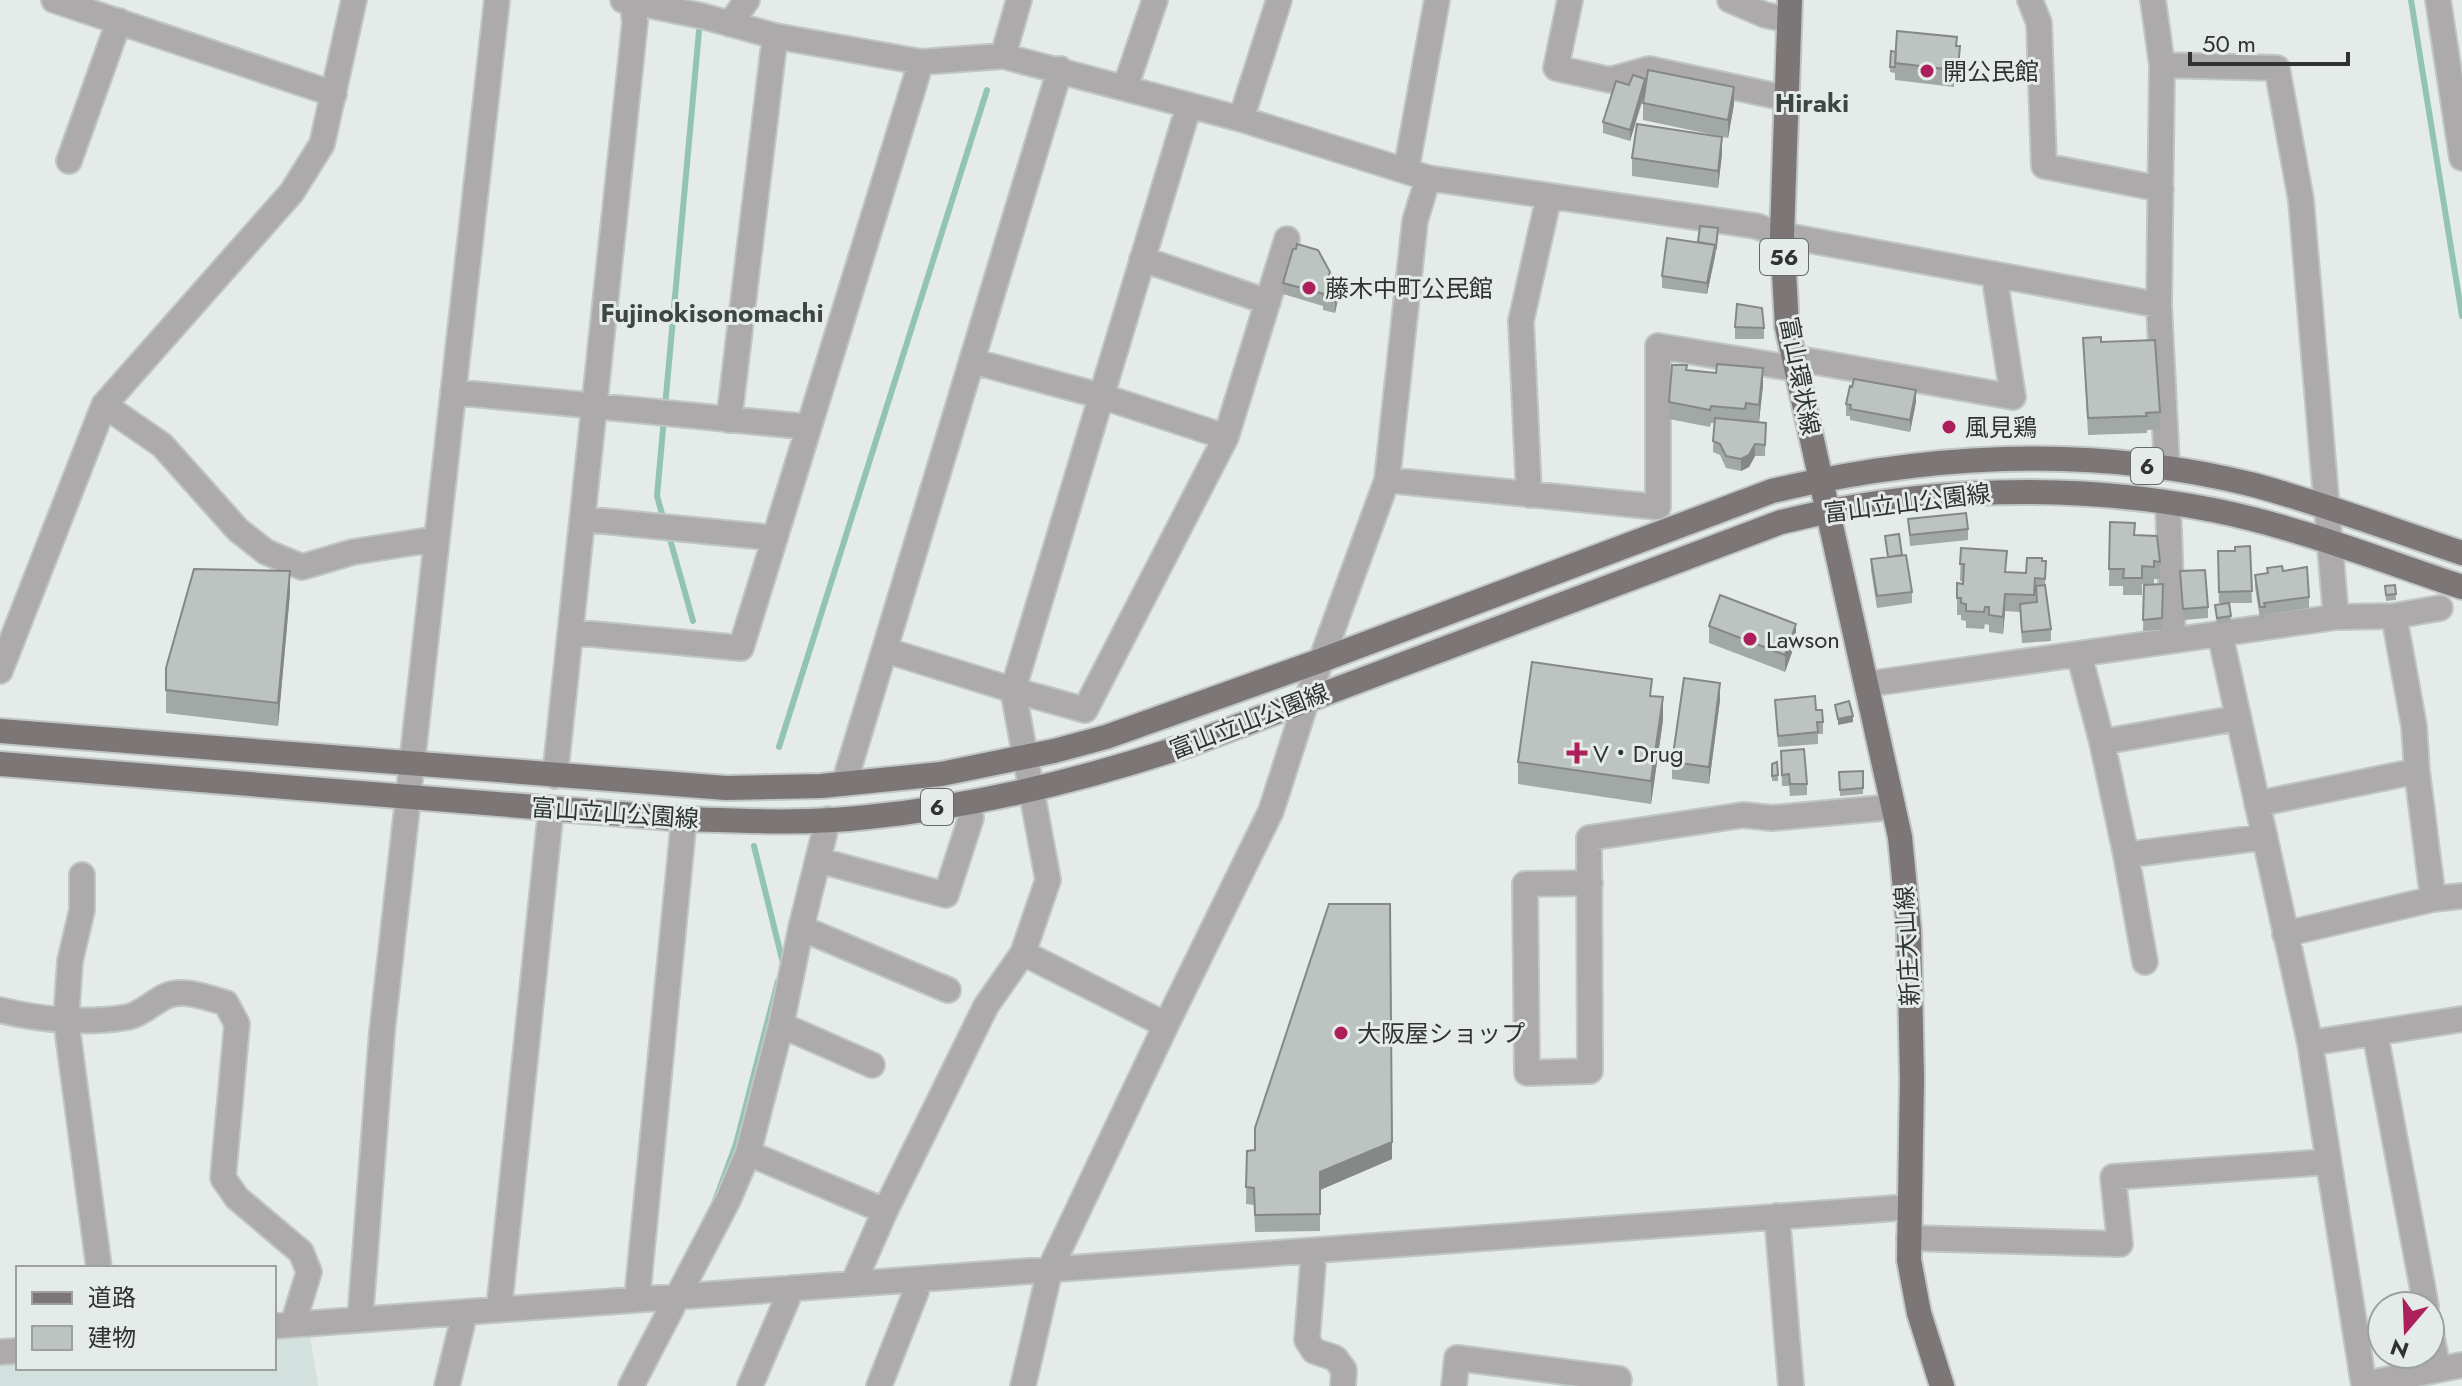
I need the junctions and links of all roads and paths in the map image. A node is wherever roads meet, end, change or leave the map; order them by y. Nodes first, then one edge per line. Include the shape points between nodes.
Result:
1 (354, 0) edge
2 (497, 0) edge
3 (747, 0) edge
4 (1019, 0) edge
5 (1155, 0) edge
6 (1279, 0) edge
7 (1437, 0) edge
8 (1570, 0) edge
9 (1730, 0) edge
10 (2030, 0) edge
11 (2153, 0) edge
12 (2438, 0) edge
13 (629, 1) edge
14 (65, 2) edge
15 (1790, 10) edge
16 (119, 21) junction
17 (730, 24) junction
18 (775, 36) junction
19 (1003, 56) junction
20 (921, 62) junction
21 (2162, 65) junction
22 (1060, 69) junction
23 (1125, 88) junction
24 (334, 94) junction
25 (1785, 98) junction
26 (1189, 105) junction
27 (1241, 119) junction
28 (2462, 158) edge
29 (69, 161) dead end
30 (1417, 175) junction
31 (2161, 189) junction
32 (1549, 196) junction
33 (1782, 235) junction
34 (1287, 239) dead end
35 (1142, 259) junction
36 (1994, 274) junction
37 (1268, 302) junction
38 (2159, 305) junction
39 (972, 361) junction
40 (1796, 364) junction
41 (453, 392) junction
42 (1101, 396) junction
43 (104, 405) junction
44 (594, 407) junction
45 (729, 420) junction
46 (809, 427) junction
47 (1226, 437) junction
48 (2167, 468) junction
49 (1387, 480) junction
50 (1821, 480) junction
51 (1529, 495) junction
52 (2168, 504) junction
53 (2328, 509) junction
54 (1827, 510) junction
55 (583, 519) junction
56 (775, 538) junction
57 (436, 539) junction
58 (2331, 543) junction
59 (2462, 553) edge
60 (2462, 587) edge
61 (2440, 608) dead end
62 (2394, 616) junction
63 (2336, 617) junction
64 (571, 632) junction
65 (2220, 634) junction
66 (2173, 640) junction
67 (885, 650) junction
68 (2079, 654) junction
69 (1322, 660) junction
70 (0, 671) edge
71 (1868, 684) junction
72 (1013, 690) junction
73 (1307, 699) junction
74 (2238, 718) junction
75 (0, 731) edge
76 (2102, 742) junction
77 (1024, 757) junction
78 (0, 764) edge
79 (413, 765) junction
80 (2417, 771) junction
81 (555, 776) junction
82 (844, 784) junction
83 (1030, 791) junction
84 (410, 796) junction
85 (969, 803) junction
86 (2257, 804) junction
87 (1893, 807) junction
88 (551, 809) junction
89 (684, 819) junction
90 (828, 819) junction
91 (2265, 837) junction
92 (2126, 855) junction
93 (818, 860) junction
94 (82, 875) dead end
95 (1590, 883) junction
96 (2462, 896) edge
97 (2433, 899) junction
98 (801, 928) junction
99 (2285, 934) junction
100 (1023, 953) junction
101 (2145, 962) dead end
102 (948, 990) dead end
103 (0, 1010) edge
104 (2462, 1019) edge
105 (66, 1020) junction
106 (781, 1025) junction
107 (1166, 1025) junction
108 (2375, 1033) junction
109 (2310, 1043) junction
110 (872, 1065) dead end
111 (748, 1153) junction
112 (2327, 1162) junction
113 (1910, 1207) junction
114 (885, 1211) junction
115 (1777, 1216) junction
116 (1909, 1238) junction
117 (1314, 1251) junction
118 (99, 1266) edge
119 (1050, 1269) junction
120 (921, 1279) junction
121 (853, 1284) junction
122 (792, 1288) junction
123 (2423, 1290) edge
124 (678, 1296) junction
125 (637, 1299) junction
126 (499, 1309) junction
127 (465, 1312) junction
128 (360, 1320) junction
129 (283, 1325) edge
130 (2450, 1367) edge
131 (2364, 1385) edge
132 (447, 1386) edge
133 (631, 1386) edge
134 (750, 1386) edge
135 (879, 1386) edge
136 (1023, 1386) edge
137 (1343, 1386) edge
138 (1454, 1386) edge
139 (1618, 1386) edge
140 (1791, 1386) edge
141 (1942, 1386) edge

1 - 24 street
2 - 41 street
3 - 17 street
4 - 19 street
5 - 23 street
6 - 27 street
7 - 30 street
8 - 25 street via 1556,68 1610,80 1649,69
9 - 15 street via 1765,15
10 - 31 street via 2039,23 2044,166
11 - 21 street
12 - 28 street
13 - 17 street
13 - 44 street via 635,22
14 - 16 street
15 - 25 main road, 富山環状線 / 56
16 - 24 street
16 - 29 street
17 - 18 street
18 - 20 street
18 - 45 street
19 - 20 street
19 - 22 street
20 - 46 street
21 - 31 street
21 - 53 street via 2277,68 2301,200
22 - 23 street
22 - 39 street
23 - 26 street
24 - 43 street via 322,144 292,192
25 - 33 main road, 富山環状線 / 56
26 - 27 street
26 - 35 street
27 - 30 street
30 - 32 street
30 - 49 street
31 - 38 street
32 - 33 street via 1756,226
32 - 51 street via 1521,321
33 - 36 street
33 - 40 main road, 富山環状線 / 56 via 1787,327
34 - 37 street
35 - 37 street
35 - 42 street
36 - 38 street
36 - 40 street via 2013,397
37 - 47 street
38 - 48 street
39 - 42 street
39 - 67 street
40 - 50 main road, 富山環状線 / 56
40 - 51 street via 1658,346 1658,507
41 - 44 street
41 - 57 street
42 - 47 street
42 - 72 street
43 - 57 street via 162,445 238,530 266,552 302,567 353,552
43 - 70 street
44 - 45 street
44 - 55 street
45 - 46 street
46 - 56 street
47 - 72 street via 1085,710
48 - 50 main road, 富山立山公園線 / 6 via 2017,458 1924,463
48 - 53 main road, 富山立山公園線 / 6 via 2254,486
49 - 51 street
49 - 69 street
50 - 54 main road, 富山環状線 / 56
50 - 69 main road, 富山立山公園線 / 6 via 1716,511
52 - 54 main road, 富山立山公園線 / 6 via 2049,492 1984,492
52 - 58 main road, 富山立山公園線 / 6 via 2226,513
52 - 66 street
53 - 58 street
53 - 59 main road, 富山立山公園線 / 6
54 - 71 main road, 新庄大山線
54 - 73 main road, 富山立山公園線 / 6 via 1781,522
55 - 56 street
55 - 64 street
56 - 64 street via 741,648
57 - 79 street
58 - 60 main road, 富山立山公園線 / 6
58 - 63 street
61 - 62 street
62 - 63 street
62 - 80 street
63 - 65 street
64 - 81 street
65 - 66 street
65 - 74 street
66 - 68 street
67 - 72 street
67 - 82 street
68 - 71 street
68 - 76 street
69 - 73 street
69 - 77 main road, 富山立山公園線 / 6 via 1165,718
71 - 87 main road, 新庄大山線
72 - 77 street
73 - 83 main road, 富山立山公園線 / 6 via 1177,749
73 - 107 street via 1271,811
74 - 76 street
74 - 86 street
75 - 79 main road, 富山立山公園線 / 6
76 - 92 street
77 - 82 main road, 富山立山公園線 / 6 via 941,774
77 - 83 street
78 - 84 main road, 富山立山公園線 / 6
79 - 81 main road, 富山立山公園線 / 6
79 - 84 street
80 - 86 street
80 - 97 street
81 - 82 main road, 富山立山公園線 / 6 via 726,788
83 - 85 main road, 富山立山公園線 / 6
83 - 100 street via 1048,880
84 - 88 main road, 富山立山公園線 / 6
84 - 128 street via 382,1032
85 - 90 main road, 富山立山公園線 / 6
85 - 93 street via 971,818 946,895
86 - 91 street
87 - 95 street via 1772,818 1743,815 1589,838
87 - 113 main road, 新庄大山線 via 1909,930
88 - 89 main road, 富山立山公園線 / 6
88 - 126 street
89 - 90 main road, 富山立山公園線 / 6
89 - 125 street
90 - 93 street
91 - 92 street
91 - 99 street
92 - 101 street
93 - 98 street
94 - 105 street
95 - 95 street via 1590,1071 1527,1073 1525,884
96 - 97 street
97 - 99 street
98 - 102 street
98 - 106 street
99 - 109 street
100 - 107 street
100 - 114 street via 986,1006
103 - 105 street
104 - 108 street
105 - 118 street
105 - 129 street via 133,1016 168,995 194,994 226,1003 237,1024 223,1178 237,1198 301,1252 309,1272
106 - 110 street
106 - 111 street
107 - 119 street
108 - 109 street
108 - 123 street
109 - 112 street
111 - 114 street
111 - 124 street
112 - 116 street via 2113,1177 2120,1244
112 - 131 street
113 - 115 street
113 - 116 main road, 新庄大山線
114 - 121 street
115 - 117 street
115 - 140 street
116 - 141 main road, 新庄大山線 via 1919,1313
117 - 119 street
117 - 137 street via 1307,1340 1314,1351 1335,1358 1344,1370
119 - 120 street
119 - 136 street
120 - 121 street
120 - 135 street
121 - 122 street
122 - 124 street
122 - 134 street
124 - 125 street
124 - 133 street
125 - 126 street
126 - 127 street
127 - 128 street
127 - 132 street
128 - 129 street
130 - 131 street
138 - 139 street via 1457,1358 1619,1379

